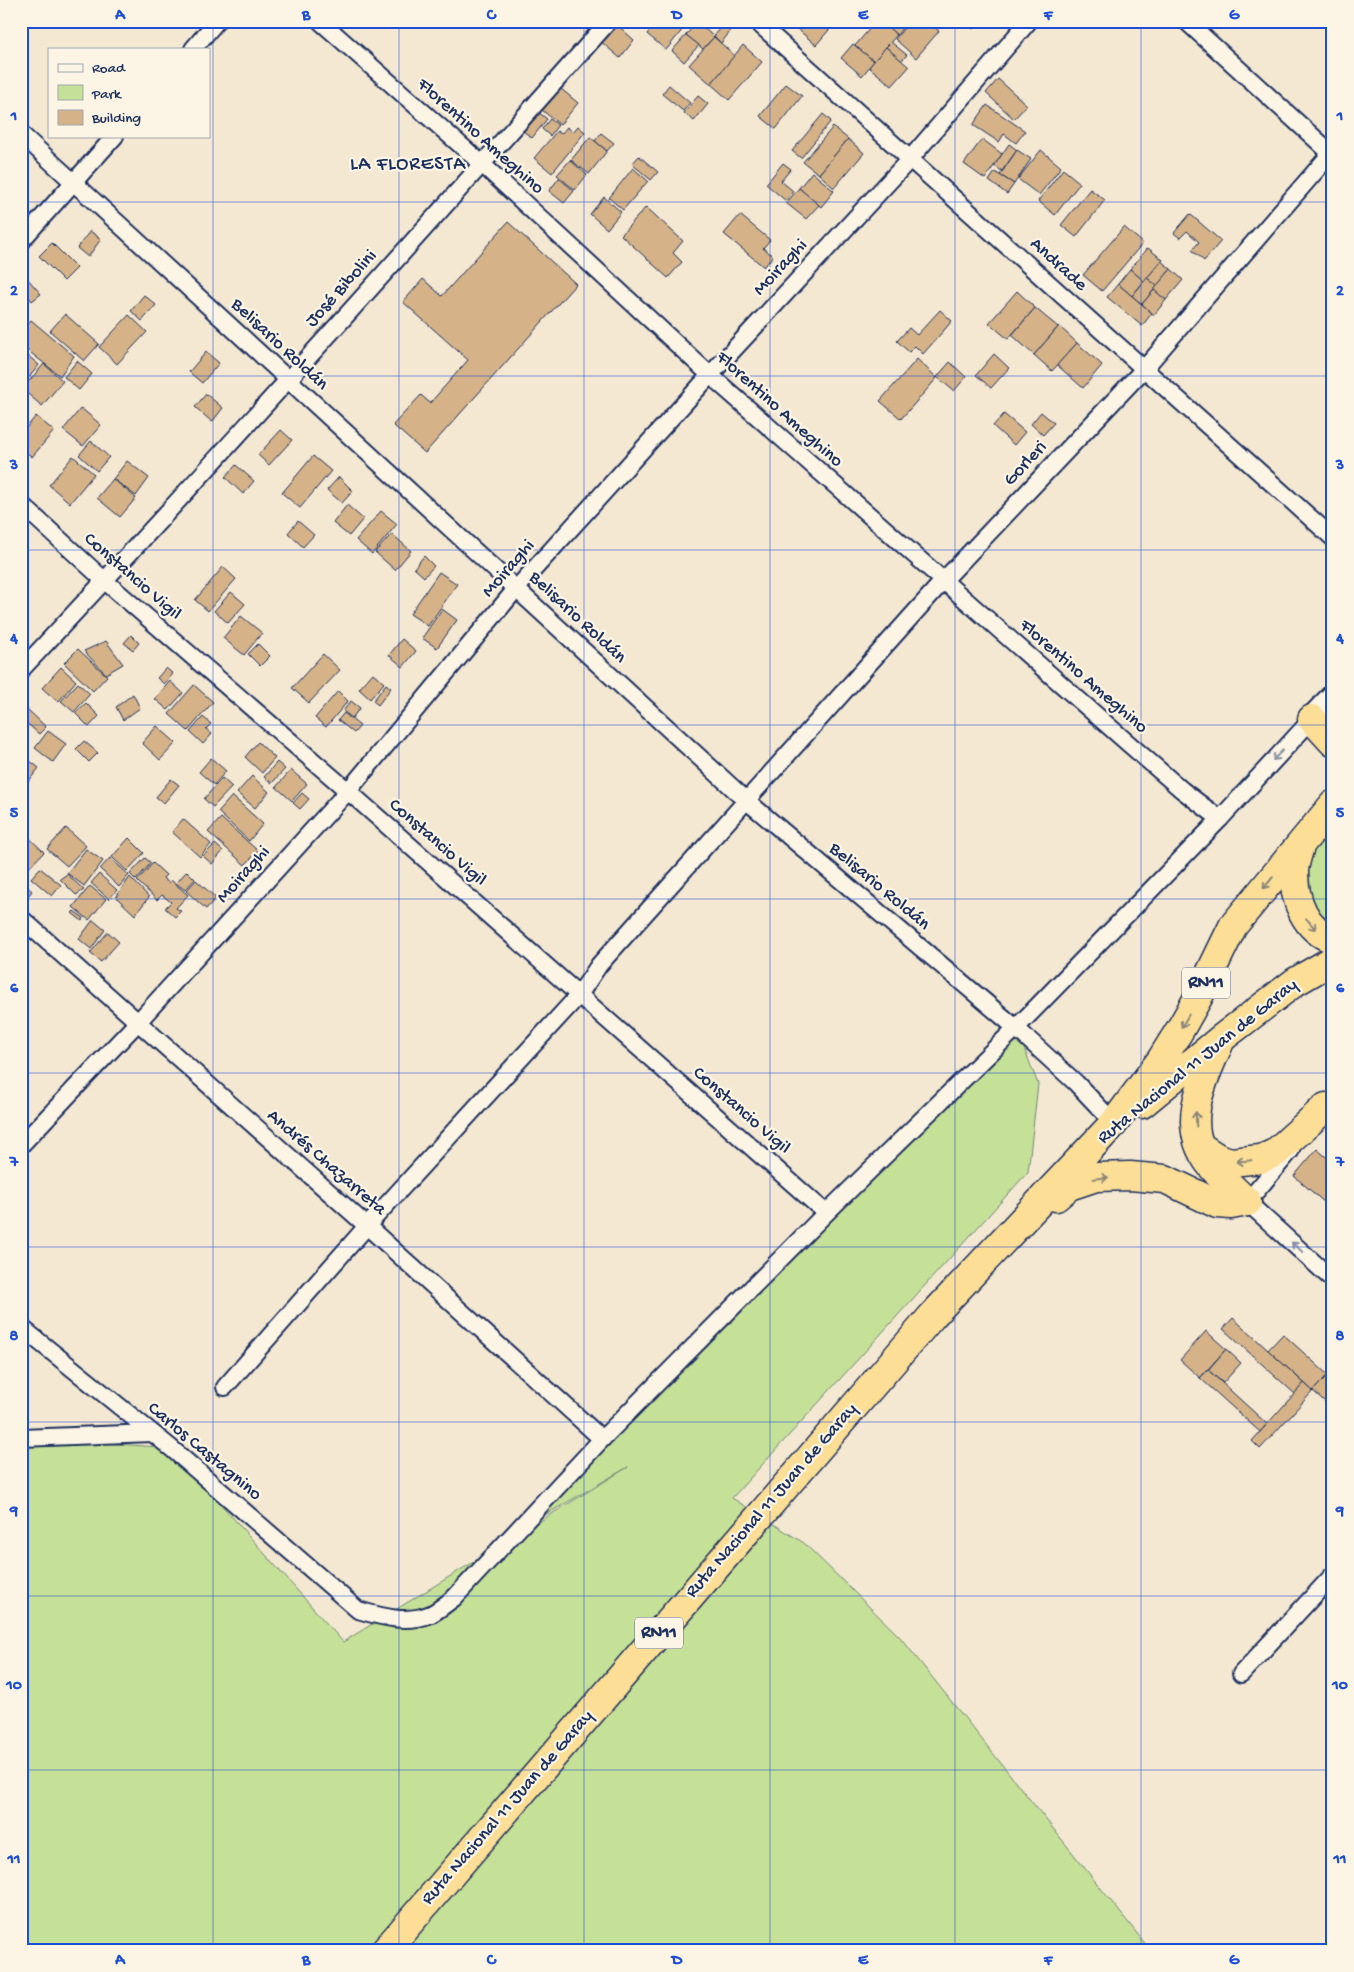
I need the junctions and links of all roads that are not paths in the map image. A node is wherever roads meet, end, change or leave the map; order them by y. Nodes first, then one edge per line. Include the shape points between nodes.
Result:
1 (218, 21) edge
2 (320, 21) edge
3 (609, 21) edge
4 (756, 21) edge
5 (1029, 21) edge
6 (1186, 21) edge
7 (194, 48) edge
8 (21, 134) edge
9 (113, 138) edge
10 (1332, 153) edge
11 (910, 159) junction
12 (482, 164) junction
13 (74, 183) junction
14 (21, 241) edge
15 (1144, 369) junction
16 (710, 375) junction
17 (287, 380) junction
18 (21, 504) edge
19 (1333, 538) edge
20 (105, 581) junction
21 (943, 581) junction
22 (516, 589) junction
23 (21, 670) edge
24 (1333, 697) edge
25 (1312, 719) junction
26 (1333, 742) edge
27 (348, 791) junction
28 (747, 801) junction
29 (1333, 805) edge
30 (1220, 819) junction
31 (1300, 846) junction
32 (21, 918) edge
33 (1333, 939) edge
34 (1333, 960) edge
35 (579, 995) junction
36 (137, 1022) junction
37 (1016, 1028) junction
38 (1222, 1038) junction
39 (1329, 1103) edge
40 (1114, 1123) junction
41 (21, 1145) edge
42 (1201, 1146) junction
43 (1090, 1150) junction
44 (1247, 1202) junction
45 (826, 1213) junction
46 (367, 1226) junction
47 (1016, 1229) junction
48 (1333, 1280) edge
49 (21, 1327) edge
50 (225, 1388) dead end
51 (152, 1433) junction
52 (21, 1438) edge
53 (602, 1439) junction
54 (1333, 1575) edge
55 (1241, 1674) dead end
56 (385, 1951) edge

1 - 7 street
2 - 12 street, Florentino Ameghino
3 - 12 street, José Bibolini
4 - 11 street, Andrade
5 - 11 street, Moiraghi
6 - 10 street
8 - 13 street, Belisario Roldán
9 - 13 street
10 - 15 street, Gorleri
11 - 15 street, Andrade
11 - 16 street, Moiraghi
12 - 16 street, Florentino Ameghino
12 - 17 street, José Bibolini
13 - 14 street
13 - 17 street, Belisario Roldán
15 - 19 street, Andrade
15 - 21 street, Gorleri
16 - 21 street, Florentino Ameghino
16 - 22 street, Moiraghi
17 - 20 street, José Bibolini
17 - 22 street, Belisario Roldán
18 - 20 street, Constancio Vigil
20 - 23 street, José Bibolini
20 - 27 street, Constancio Vigil
21 - 28 street, Gorleri
21 - 30 street, Florentino Ameghino via 1182,790
22 - 27 street, Moiraghi
22 - 28 street, Belisario Roldán
24 - 25 main road
25 - 26 highway
25 -> 30 street
27 - 35 street, Constancio Vigil
27 - 36 street, Moiraghi
28 - 35 street, Gorleri via 599,965
28 - 37 street, Belisario Roldán
29 - 31 highway, Ruta Nacional 11 Juan de Garay / RN11
30 - 37 street
31 -> 33 highway, Ruta Nacional 11 Juan de Garay / RN11 via 1294,871 1303,914 1313,928
31 -> 40 highway, Ruta Nacional 11 Juan de Garay / RN11 via 1233,926 1181,1028
32 - 36 street, Andrés Chazarreta
34 - 38 highway, Ruta Nacional 11 Juan de Garay / RN11 via 1295,982
35 - 45 street, Constancio Vigil
35 - 46 street, Gorleri
36 - 41 street, Moiraghi
36 - 46 street, Andrés Chazarreta
37 - 40 street, Belisario Roldán
37 - 45 street
42 -> 38 highway via 1196,1131 1195,1108 1201,1083
38 - 43 highway, Ruta Nacional 11 Juan de Garay / RN11
39 -> 42 highway via 1275,1153 1261,1158 1231,1162 1218,1158
39 - 44 street
40 - 43 highway, Ruta Nacional 11 Juan de Garay / RN11
42 - 44 highway via 1214,1169
43 - 47 highway, Ruta Nacional 11 Juan de Garay / RN11
47 -> 44 highway via 1069,1186 1096,1178 1165,1179 1217,1204
48 -> 44 street
45 - 53 street
46 - 50 street, Gorleri
46 - 53 street, Andrés Chazarreta
47 - 56 highway, Ruta Nacional 11 Juan de Garay / RN11 via 933,1315
49 - 51 street, Carlos Castagnino
51 - 52 street
51 - 53 street, Carlos Castagnino via 358,1610 387,1618 411,1619 432,1614 454,1598
54 - 55 street

